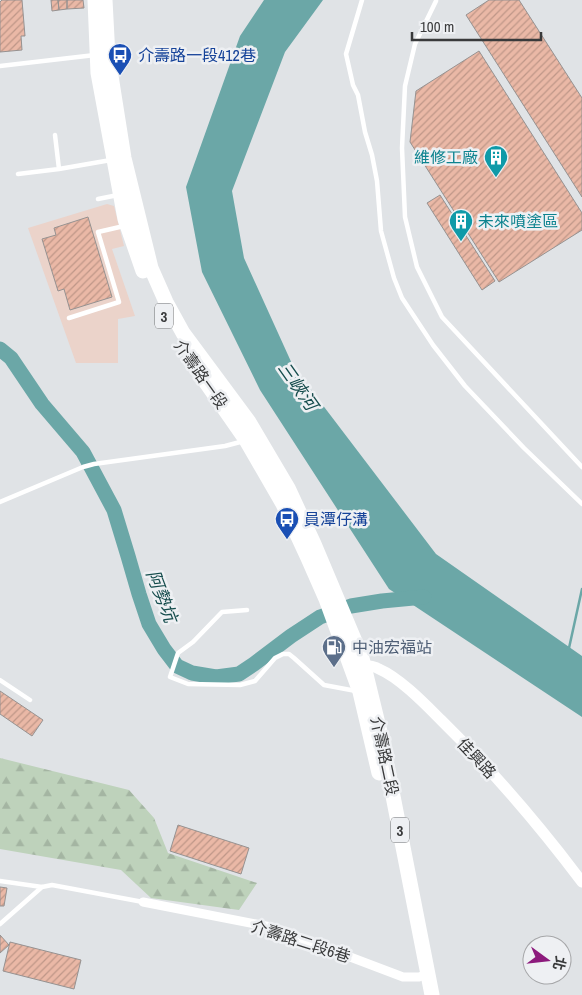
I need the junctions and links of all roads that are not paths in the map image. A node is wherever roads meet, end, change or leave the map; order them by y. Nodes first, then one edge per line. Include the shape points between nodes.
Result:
1 (95, 0) edge
2 (105, 0) edge
3 (362, 0) edge
4 (436, 2) dead end
5 (96, 55) junction
6 (0, 66) edge
7 (55, 135) dead end
8 (119, 159) junction
9 (59, 169) junction
10 (18, 174) dead end
11 (121, 194) junction
12 (98, 199) dead end
13 (128, 224) junction
14 (69, 318) dead end
15 (251, 437) junction
16 (582, 467) edge
17 (0, 502) edge
18 (582, 504) edge
19 (247, 610) dead end
20 (358, 669) junction
21 (0, 680) edge
22 (360, 692) junction
23 (30, 700) dead end
24 (0, 881) edge
25 (582, 882) edge
26 (42, 887) junction
27 (143, 902) joint
28 (0, 924) edge
29 (424, 975) junction
30 (423, 995) edge
31 (432, 995) edge

1 - 5 main road, 介壽路一段 / 3
2 - 8 main road, 介壽路一段 / 3
3 - 18 lane via 346,54 377,181 380,231 402,298 465,386
4 - 16 lane via 415,44 405,86 402,148 405,217 417,267 442,317
5 - 6 lane
5 - 8 main road, 介壽路一段 / 3
7 - 9 lane
8 - 9 lane
8 - 11 main road, 介壽路一段 / 3
8 - 15 main road, 介壽路一段 / 3 via 151,268 166,302 183,333 249,422
9 - 10 lane
11 - 12 lane
11 - 13 main road, 介壽路一段 / 3
13 - 14 lane via 98,232 119,302
13 - 15 main road, 介壽路一段 / 3 via 145,278 173,335
15 - 17 lane via 225,446 94,464
15 - 20 main road, 介壽路一段 / 3 via 331,598
19 - 22 lane via 222,612 178,653 170,677 188,684 240,685 255,681 275,658 289,654 324,685
20 - 22 main road, 介壽路二段 / 3
20 - 25 street, 佳興路 via 379,669 400,682 438,717 529,816
20 - 29 main road, 介壽路二段 / 3 via 382,740
21 - 23 lane
22 - 29 main road, 介壽路二段 / 3
24 - 26 lane
26 - 27 lane via 52,885
26 - 28 lane
27 - 29 street, 介壽路二段6巷 via 271,927 404,977
29 - 30 main road, 介壽路二段 / 3
29 - 31 main road, 介壽路二段 / 3

